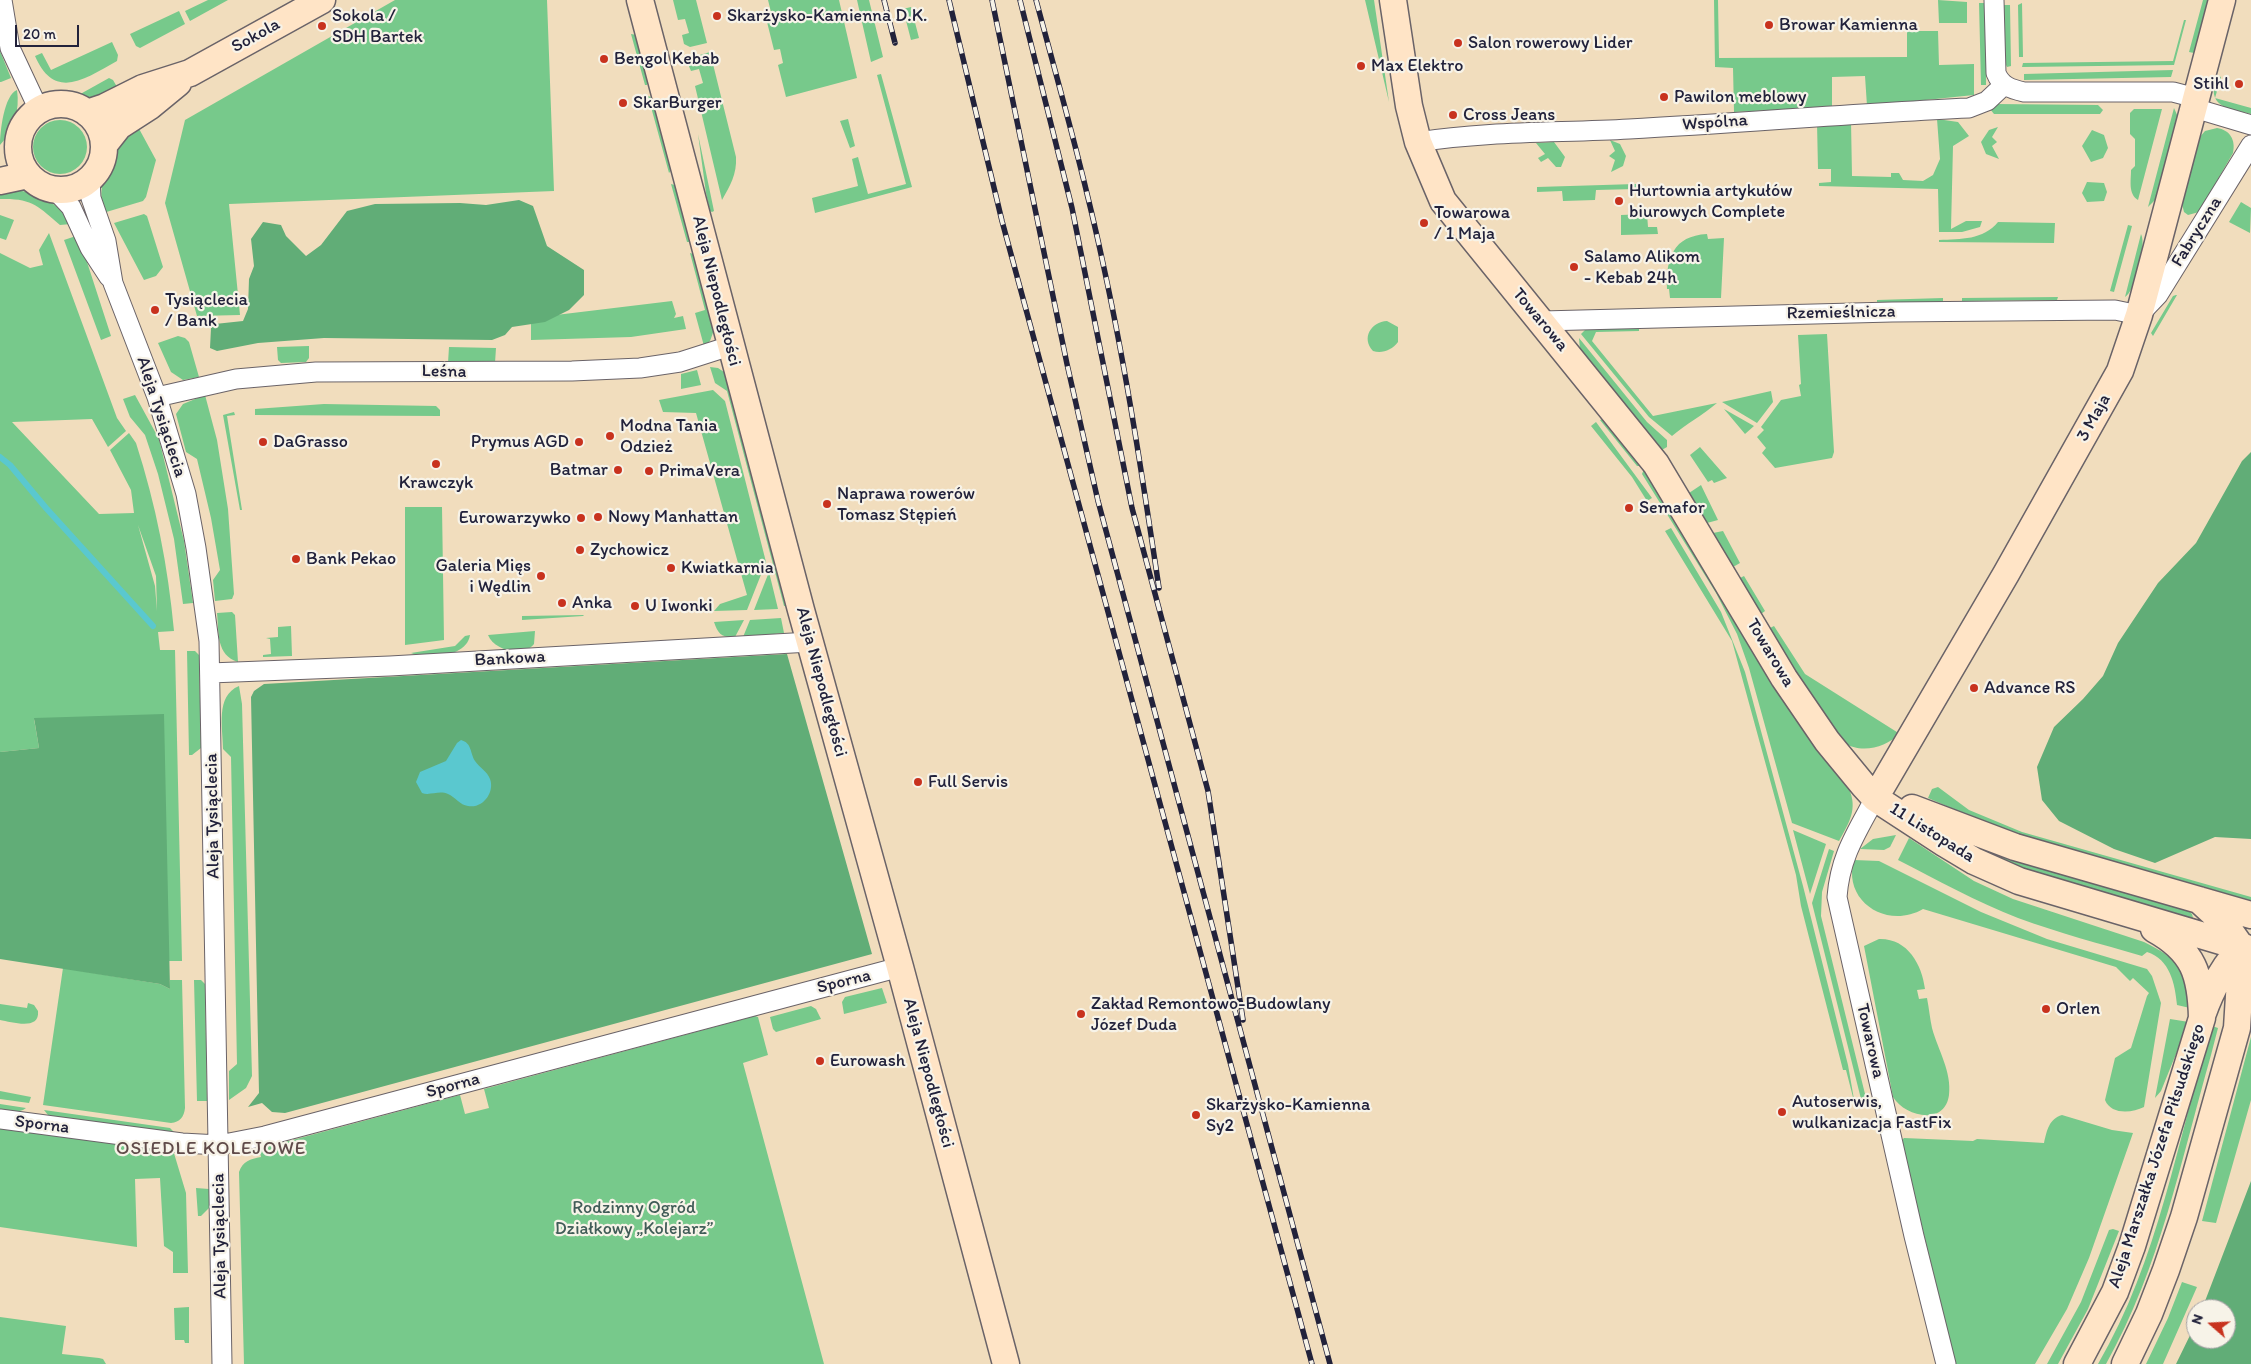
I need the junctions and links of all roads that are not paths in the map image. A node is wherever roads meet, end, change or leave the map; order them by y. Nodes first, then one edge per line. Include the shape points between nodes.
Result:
1 (2, 0) edge
2 (322, 0) edge
3 (640, 0) edge
4 (1393, 0) edge
5 (1994, 0) edge
6 (2222, 0) edge
7 (190, 73) junction
8 (2004, 84) junction
9 (2195, 103) junction
10 (39, 110) junction
11 (86, 112) junction
12 (2251, 125) edge
13 (1418, 142) junction
14 (104, 145) junction
15 (2251, 145) edge
16 (9, 153) edge
17 (28, 175) junction
18 (90, 179) junction
19 (0, 181) edge
20 (55, 190) junction
21 (113, 283) junction
22 (2139, 315) junction
23 (1542, 321) junction
24 (730, 346) junction
25 (157, 397) junction
26 (810, 642) junction
27 (210, 673) junction
28 (1875, 798) junction
29 (2199, 900) junction
30 (2127, 915) junction
31 (2251, 916) edge
32 (2248, 948) edge
33 (900, 967) junction
34 (2244, 1017) edge
35 (2202, 1018) junction
36 (0, 1119) edge
37 (218, 1145) junction
38 (222, 1364) edge
39 (1006, 1364) edge
40 (1946, 1364) edge
41 (2077, 1364) edge
42 (2125, 1364) edge

1 - 10 street via 10,48
2 - 7 street, Sokola
3 - 24 street, Aleja Niepodległości
4 - 13 street, Towarowa via 1409,106
5 - 8 street via 1996,73
6 - 9 street, 3 Maja
7 - 11 street, Sokola
7 - 14 street, Sokola via 120,126
8 - 9 street via 2024,92 2173,92
8 - 13 street, Wspólna via 1987,101 1969,108 1629,129 1468,135
9 - 12 street
9 - 22 street, 3 Maja
10 - 11 street via 63,104
10 - 16 street via 25,123
11 - 14 street via 99,127
13 - 23 street, Towarowa via 1443,201
14 - 18 street via 100,163
15 - 22 street, Fabryczna via 2158,295
16 - 17 street
17 - 19 street
17 - 20 street via 43,187
18 - 20 street via 74,188
18 - 21 street, Aleja Tysiąclecia via 91,198 106,241
20 - 21 street, Aleja Tysiąclecia via 71,207 90,248
21 - 25 street, Aleja Tysiąclecia
22 - 23 street, Rzemieślnicza via 2115,310 1912,311
22 - 28 street, 3 Maja via 2115,380
23 - 28 street, Towarowa via 1656,464 1784,678 1837,755
24 - 25 street, Leśna via 680,362 640,368 562,372 272,374
24 - 26 street, Aleja Niepodległości
25 - 27 street, Aleja Tysiąclecia via 192,521 205,608
26 - 27 street, Bankowa
26 - 33 street, Aleja Niepodległości
27 - 37 street, Aleja Tysiąclecia
28 - 29 street, 11 Listopada via 1914,809 2015,847
28 - 30 street, 11 Listopada via 1974,861 2018,881
28 - 40 street, Towarowa via 1843,862 1837,897
29 - 31 street, 11 Listopada
29 - 32 street
30 - 32 street, 11 Listopada
30 - 35 street, Aleja Marszałka Józefa Piłsudskiego via 2181,947 2197,973
32 - 34 street
32 - 35 street via 2218,981
33 - 37 street, Sporna via 265,1136
33 - 39 street, Aleja Niepodległości
34 - 42 street via 2169,1262
35 - 41 street, Aleja Marszałka Józefa Piłsudskiego via 2132,1246 2115,1292
36 - 37 street, Sporna
37 - 38 street, Aleja Tysiąclecia

